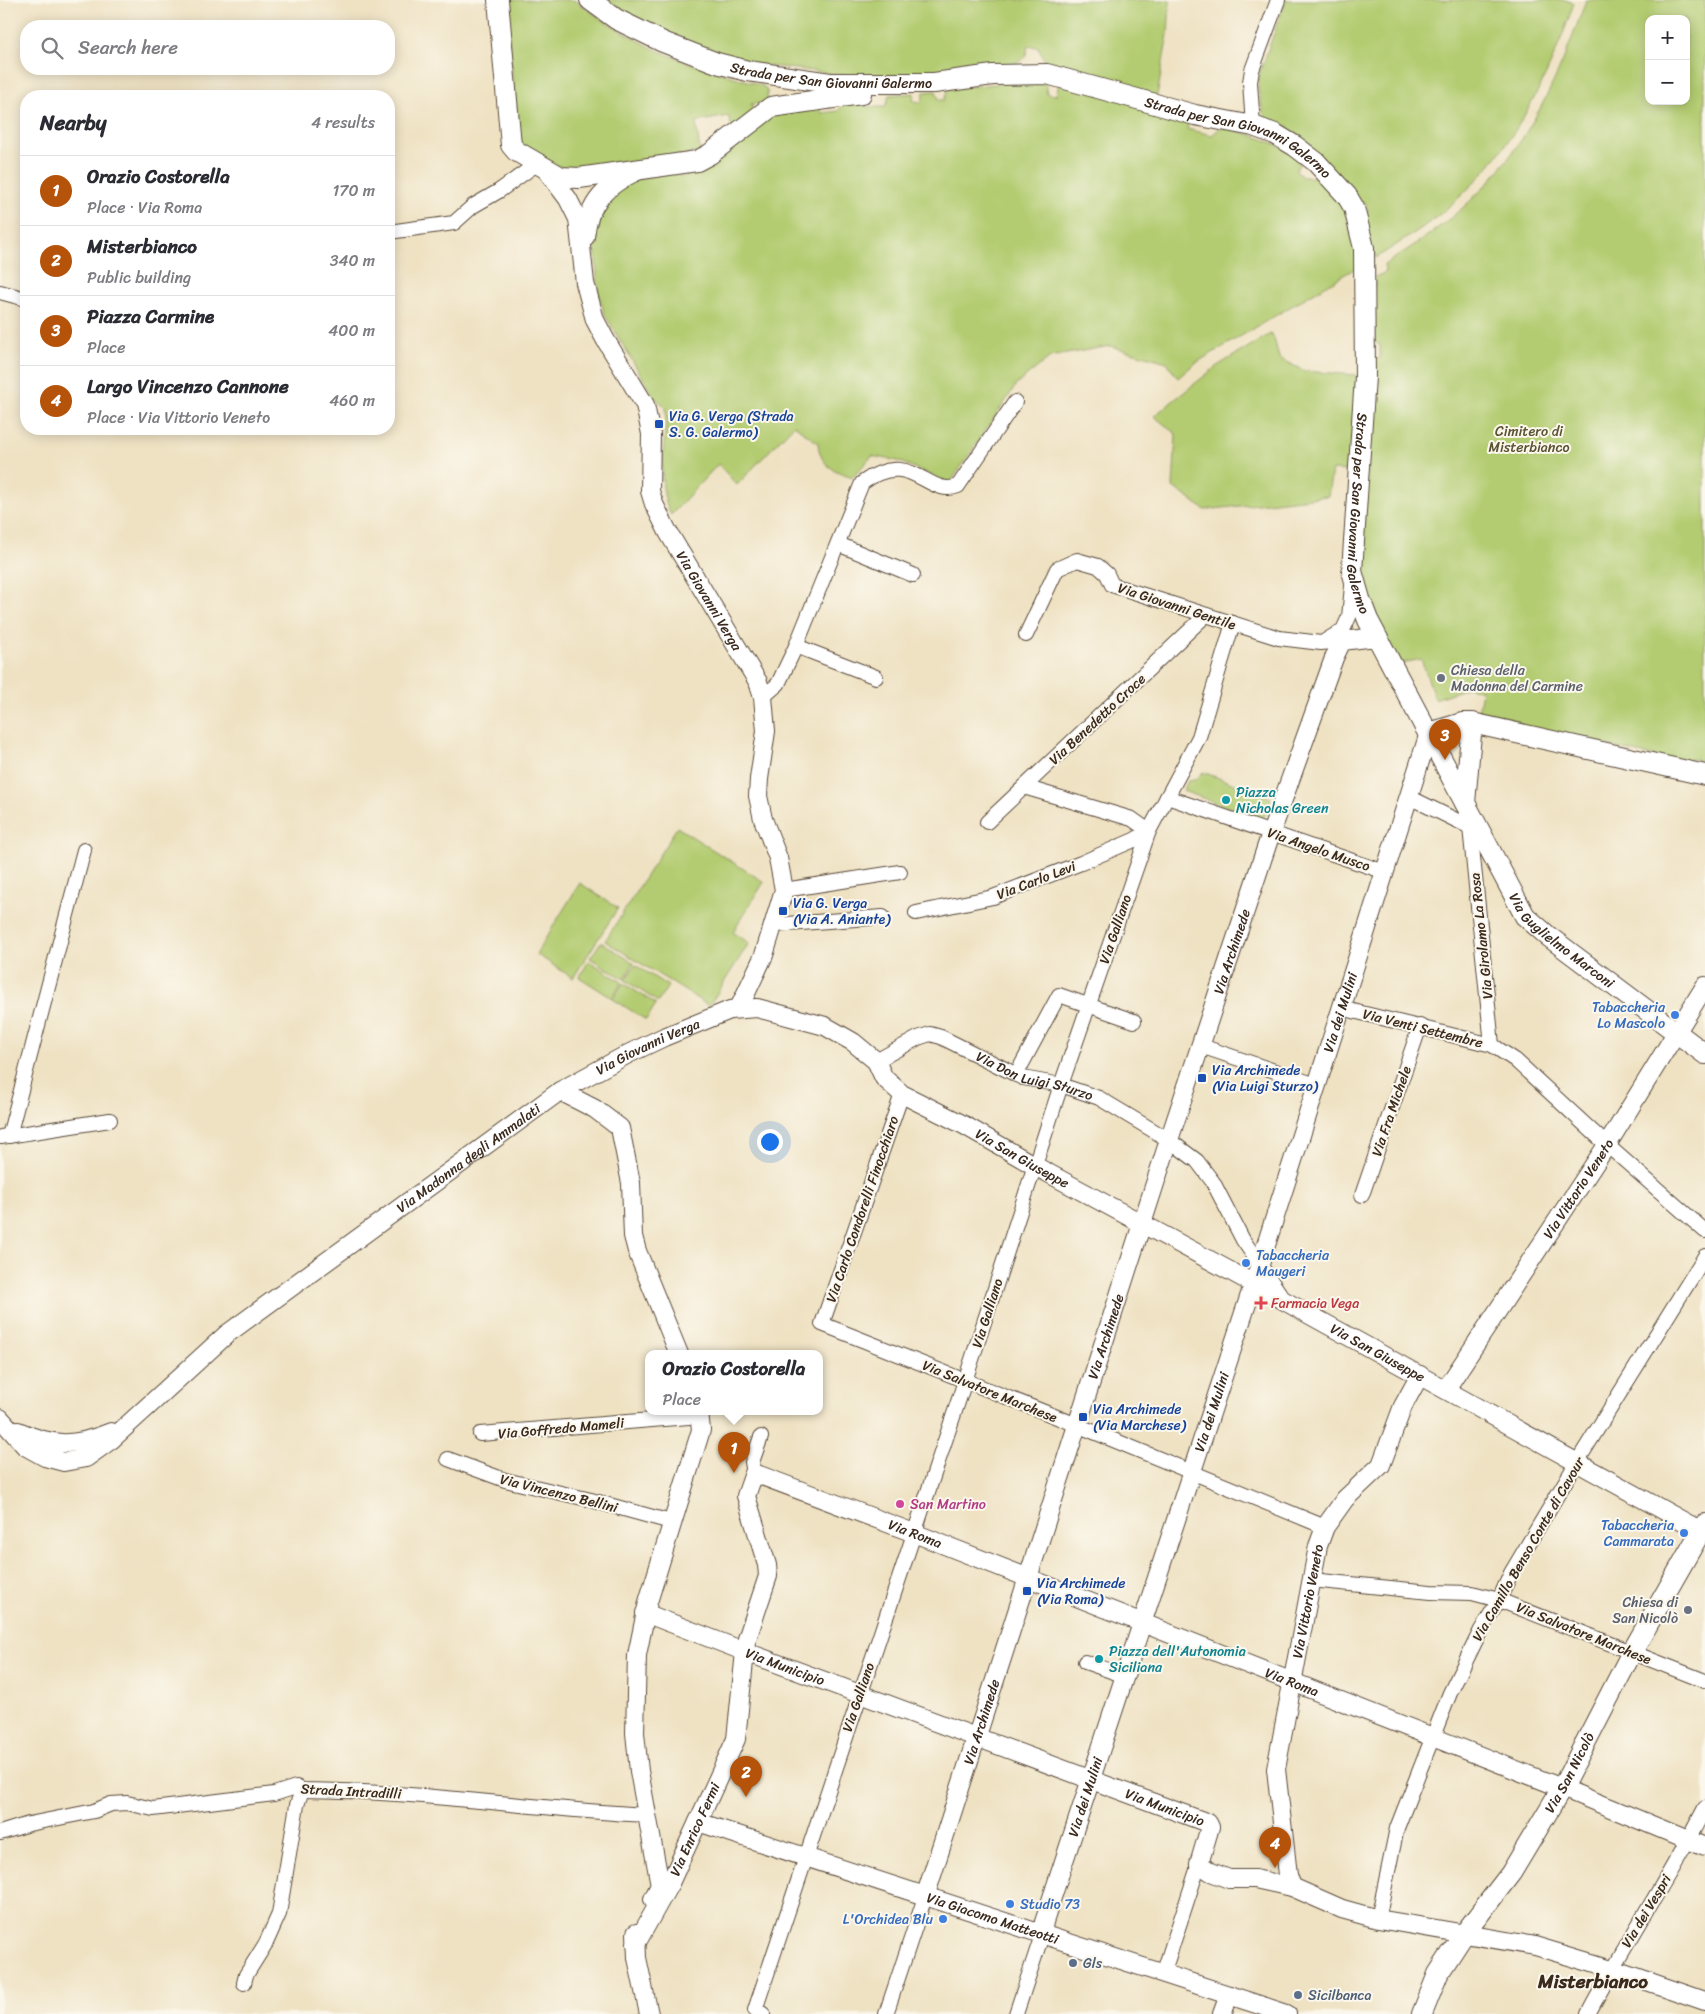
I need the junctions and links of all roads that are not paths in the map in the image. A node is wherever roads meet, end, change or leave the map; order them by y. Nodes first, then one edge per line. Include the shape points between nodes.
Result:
1 (590, 0) edge
2 (1278, 0) edge
3 (499, 1) edge
4 (748, 71) junction
5 (934, 83) junction
6 (771, 107) junction
7 (1253, 126) junction
8 (541, 166) junction
9 (638, 171) junction
10 (395, 231) edge
11 (583, 255) junction
12 (0, 292) edge
13 (20, 297) edge
14 (1015, 402) dead end
15 (838, 544) junction
16 (1352, 571) junction
17 (913, 575) dead end
18 (1206, 615) junction
19 (1233, 623) junction
20 (1372, 628) junction
21 (1026, 635) dead end
22 (1343, 636) junction
23 (1321, 644) junction
24 (796, 646) junction
25 (1333, 660) junction
26 (876, 677) dead end
27 (763, 697) junction
28 (1475, 724) junction
29 (1427, 729) junction
30 (1705, 775) edge
31 (1024, 787) junction
32 (1167, 797) junction
33 (1407, 803) junction
34 (1469, 816) junction
35 (987, 822) dead end
36 (1149, 831) junction
37 (1271, 833) junction
38 (84, 850) dead end
39 (900, 872) dead end
40 (1385, 872) junction
41 (784, 890) junction
42 (916, 913) dead end
43 (883, 917) dead end
44 (774, 925) junction
45 (764, 955) junction
46 (1705, 986) edge
47 (1089, 1005) junction
48 (738, 1008) junction
49 (757, 1008) junction
50 (1341, 1008) junction
51 (1134, 1020) dead end
52 (1420, 1026) junction
53 (1676, 1032) junction
54 (1492, 1045) junction
55 (1201, 1046) junction
56 (1705, 1054) edge
57 (876, 1061) junction
58 (1016, 1075) junction
59 (1061, 1085) junction
60 (1316, 1085) junction
61 (560, 1091) junction
62 (902, 1094) junction
63 (110, 1120) dead end
64 (4, 1137) edge
65 (1169, 1140) junction
66 (1607, 1145) junction
67 (1035, 1166) junction
68 (1362, 1196) dead end
69 (1143, 1225) junction
70 (1705, 1231) edge
71 (1705, 1256) edge
72 (1260, 1264) junction
73 (1253, 1284) junction
74 (1285, 1301) junction
75 (822, 1324) joint
76 (677, 1350) edge
77 (1420, 1375) junction
78 (965, 1381) junction
79 (1446, 1389) junction
80 (689, 1415) edge
81 (700, 1415) edge
82 (4, 1422) edge
83 (1077, 1426) junction
84 (480, 1434) dead end
85 (761, 1436) dead end
86 (448, 1459) dead end
87 (1577, 1462) junction
88 (1190, 1473) junction
89 (760, 1475) junction
90 (671, 1522) junction
91 (1325, 1527) junction
92 (914, 1533) junction
93 (1704, 1533) edge
94 (1027, 1579) junction
95 (1311, 1580) junction
96 (1499, 1600) junction
97 (644, 1613) junction
98 (1142, 1624) junction
99 (746, 1652) junction
100 (1632, 1652) junction
101 (1084, 1662) dead end
102 (1125, 1676) junction
103 (1705, 1681) edge
104 (1293, 1683) junction
105 (860, 1694) junction
106 (975, 1737) junction
107 (1432, 1738) junction
108 (1092, 1780) junction
109 (1562, 1788) junction
110 (302, 1790) junction
111 (1705, 1808) edge
112 (647, 1816) junction
113 (698, 1822) junction
114 (0, 1833) edge
115 (1688, 1840) junction
116 (1705, 1847) edge
117 (805, 1857) junction
118 (1199, 1864) junction
119 (1292, 1887) junction
120 (925, 1896) junction
121 (1378, 1919) junction
122 (1464, 1934) junction
123 (1042, 1935) junction
124 (636, 1944) junction
125 (1612, 1968) junction
126 (1163, 1974) junction
127 (244, 1983) dead end
128 (1229, 1995) junction
129 (1705, 2001) edge
130 (759, 2012) edge
131 (649, 2014) edge
132 (886, 2014) edge
133 (1016, 2014) edge
134 (1222, 2014) edge
135 (1287, 2014) edge
136 (1422, 2014) edge
137 (1588, 2014) edge

1 - 4 main road, Strada per San Giovanni Galermo via 616,19 663,42
2 - 7 street via 1252,70
3 - 8 main road via 511,145
4 - 5 main road, Strada per San Giovanni Galermo via 830,83
4 - 6 main road via 772,86 775,101
5 - 6 main road
5 - 7 main road, Strada per San Giovanni Galermo via 993,75 1047,74 1195,115
6 - 9 main road via 697,161
7 - 16 main road, Strada per San Giovanni Galermo via 1275,134 1316,162 1347,196 1359,224 1365,270 1365,377
8 - 9 main road via 567,178
8 - 10 street via 474,206 454,222
8 - 11 street via 568,199 578,219
9 - 11 street via 604,191 596,202 586,227
11 - 27 street, Via Giovanni Verga via 595,320 645,405 651,434 650,478 654,504 758,682
12 - 13 street
14 - 15 street via 958,486 943,488 897,469 887,470 862,483
15 - 17 street
15 - 24 street
16 - 20 main road, Strada per San Giovanni Galermo
16 - 22 street via 1351,606
18 - 19 street, Via Giovanni Gentile
18 - 21 street, Via Giovanni Gentile via 1112,585 1098,566 1076,560 1057,569
18 - 31 street, Via Benedetto Croce
19 - 23 street, Via Giovanni Gentile via 1279,638
19 - 32 street, Via Galliano via 1199,737
20 - 22 street
20 - 29 main road, Strada per San Giovanni Galermo
22 - 23 street, Via Giovanni Gentile
22 - 25 street, Via Archimede
23 - 25 street via 1330,651
24 - 26 street
24 - 27 street via 778,684
25 - 37 street, Via Archimede
27 - 41 street, Via Giovanni Verga via 766,731 758,796 778,858
28 - 29 main road
28 - 30 main road
28 - 34 main road
29 - 33 street, Via dei Mulini
29 - 34 main road, Via Guglielmo Marconi
31 - 35 street, Via Benedetto Croce
31 - 36 street via 1132,819
32 - 36 street, Via Galliano
32 - 37 street, Via Angelo Musco
33 - 34 street
33 - 40 street, Via dei Mulini
34 - 53 main road, Via Guglielmo Marconi via 1525,916
34 - 54 street, Via Girolamo La Rosa
36 - 42 street, Via Carlo Levi via 994,897
36 - 47 street, Via Galliano
37 - 40 street, Via Angelo Musco
37 - 55 street, Via Archimede
38 - 64 street
39 - 41 street
40 - 50 street, Via dei Mulini
41 - 44 street, Via Giovanni Verga
43 - 44 street
44 - 45 street, Via Giovanni Verga
45 - 48 street
45 - 49 street
46 - 53 street, Via Vittorio Veneto
47 - 51 street
47 - 58 street via 1059,995
47 - 59 street, Via Galliano
48 - 49 street
48 - 61 street, Via Giovanni Verga via 664,1036
49 - 57 street via 825,1026 853,1042
50 - 52 street, Via Venti Settembre
50 - 60 street, Via dei Mulini
52 - 54 street, Via Venti Settembre
52 - 68 street, Via Fra Michele
53 - 56 main road, Via Guglielmo Marconi
53 - 66 street, Via Vittorio Veneto
54 - 66 street, Via Venti Settembre via 1515,1060
55 - 60 street
55 - 65 street, Via Archimede
57 - 58 street, Via Don Luigi Sturzo via 930,1034
57 - 62 street, Via San Giuseppe via 884,1078
58 - 59 street, Via Don Luigi Sturzo
59 - 65 street, Via Don Luigi Sturzo via 1099,1098
59 - 67 street, Via Galliano
60 - 72 street, Via dei Mulini
61 - 76 street via 595,1109 620,1128 631,1183 633,1236
61 - 82 street, Via Madonna degli Ammalati via 227,1334 111,1440 86,1458 64,1462 45,1457 25,1446
62 - 67 street, Via San Giuseppe
62 - 75 street, Via Carlo Condorelli Finocchiaro
63 - 64 street
65 - 69 street, Via Archimede
65 - 72 street, Via Don Luigi Sturzo via 1197,1161 1213,1182 1243,1240
66 - 70 street, Via Venti Settembre
66 - 79 street, Via Vittorio Veneto
67 - 69 street, Via San Giuseppe
67 - 78 street, Via Galliano
69 - 73 street, Via San Giuseppe
69 - 83 street, Via Archimede
71 - 87 street, Via Camillo Benso Conte di Cavour
72 - 73 street, Via dei Mulini
72 - 74 street, Via Don Luigi Sturzo
73 - 74 street, Via San Giuseppe
73 - 88 street, Via dei Mulini
74 - 77 street, Via San Giuseppe
75 - 78 street, Via Salvatore Marchese
77 - 79 street, Via San Giuseppe
77 - 91 street, Via Vittorio Veneto via 1403,1406 1381,1465 1345,1499
78 - 83 street, Via Salvatore Marchese
78 - 92 street, Via Galliano
79 - 87 street, Via San Giuseppe
80 - 84 street, Via Goffredo Mameli
81 - 90 street via 701,1430
83 - 88 street, Via Salvatore Marchese
83 - 94 street, Via Archimede
85 - 89 street via 752,1462
86 - 90 street, Via Vincenzo Bellini via 505,1480
87 - 93 street, Via San Giuseppe
87 - 96 street, Via Camillo Benso Conte di Cavour via 1511,1573
88 - 91 street, Via Salvatore Marchese
88 - 98 street, Via dei Mulini
89 - 92 street, Via Roma
89 - 99 street, Via Enrico Fermi via 746,1496 768,1576 746,1642
90 - 97 street
91 - 95 street, Via Vittorio Veneto
92 - 94 street, Via Roma
92 - 105 street, Via Galliano
93 - 100 main road, Via San Nicolò
94 - 98 street, Via Roma
94 - 106 street, Via Archimede
95 - 96 street, Via Salvatore Marchese via 1472,1593
95 - 104 street, Via Vittorio Veneto
96 - 100 street, Via Salvatore Marchese
96 - 107 street, Via Camillo Benso Conte di Cavour via 1468,1657
97 - 99 street, Via Municipio
97 - 112 street via 637,1655 635,1733
98 - 102 street, Via dei Mulini
98 - 104 street, Via Roma
99 - 105 street, Via Municipio
99 - 113 street, Via Enrico Fermi via 736,1739
100 - 103 street, Via Salvatore Marchese
100 - 109 main road, Via San Nicolò
101 - 102 street
102 - 108 street, Via dei Mulini
104 - 107 street, Via Roma
104 - 119 street, Via Vittorio Veneto via 1276,1769
105 - 106 street, Via Municipio
105 - 117 street, Via Galliano
106 - 108 street, Via Municipio
106 - 120 street, Via Archimede
107 - 109 street, Via Roma
107 - 121 street, Via Camillo Benso Conte di Cavour via 1393,1840
108 - 118 street, Via Municipio via 1208,1823 1210,1827
108 - 123 street, Via dei Mulini
109 - 115 street, Via Roma
109 - 122 main road, Via San Nicolò via 1511,1873
110 - 112 street, Strada Intradilli via 422,1795
110 - 114 street, Strada Intradilli via 296,1787 274,1794 154,1809 127,1803 111,1804
110 - 127 street via 279,1914
111 - 115 street, Via dei Vespri
112 - 124 street via 660,1885 636,1930
113 - 117 street, Via Giacomo Matteotti
113 - 124 street, Via Enrico Fermi via 670,1883
115 - 116 street, Via Roma
115 - 125 street, Via dei Vespri
117 - 120 street, Via Giacomo Matteotti
117 - 130 street, Via Galliano
118 - 119 street via 1228,1879 1256,1879
118 - 126 street
119 - 121 street via 1342,1909
120 - 123 street, Via Giacomo Matteotti
120 - 132 street, Via Archimede
121 - 122 street
122 - 125 street via 1535,1946
122 - 136 main road, Via San Nicolò via 1438,1974
123 - 126 street, Via Giacomo Matteotti
123 - 133 street, Via dei Mulini
124 - 131 street
125 - 129 street
125 - 137 street, Via dei Vespri
126 - 128 street, Via Giacomo Matteotti
128 - 134 street
128 - 135 street, Via Giacomo Matteotti

